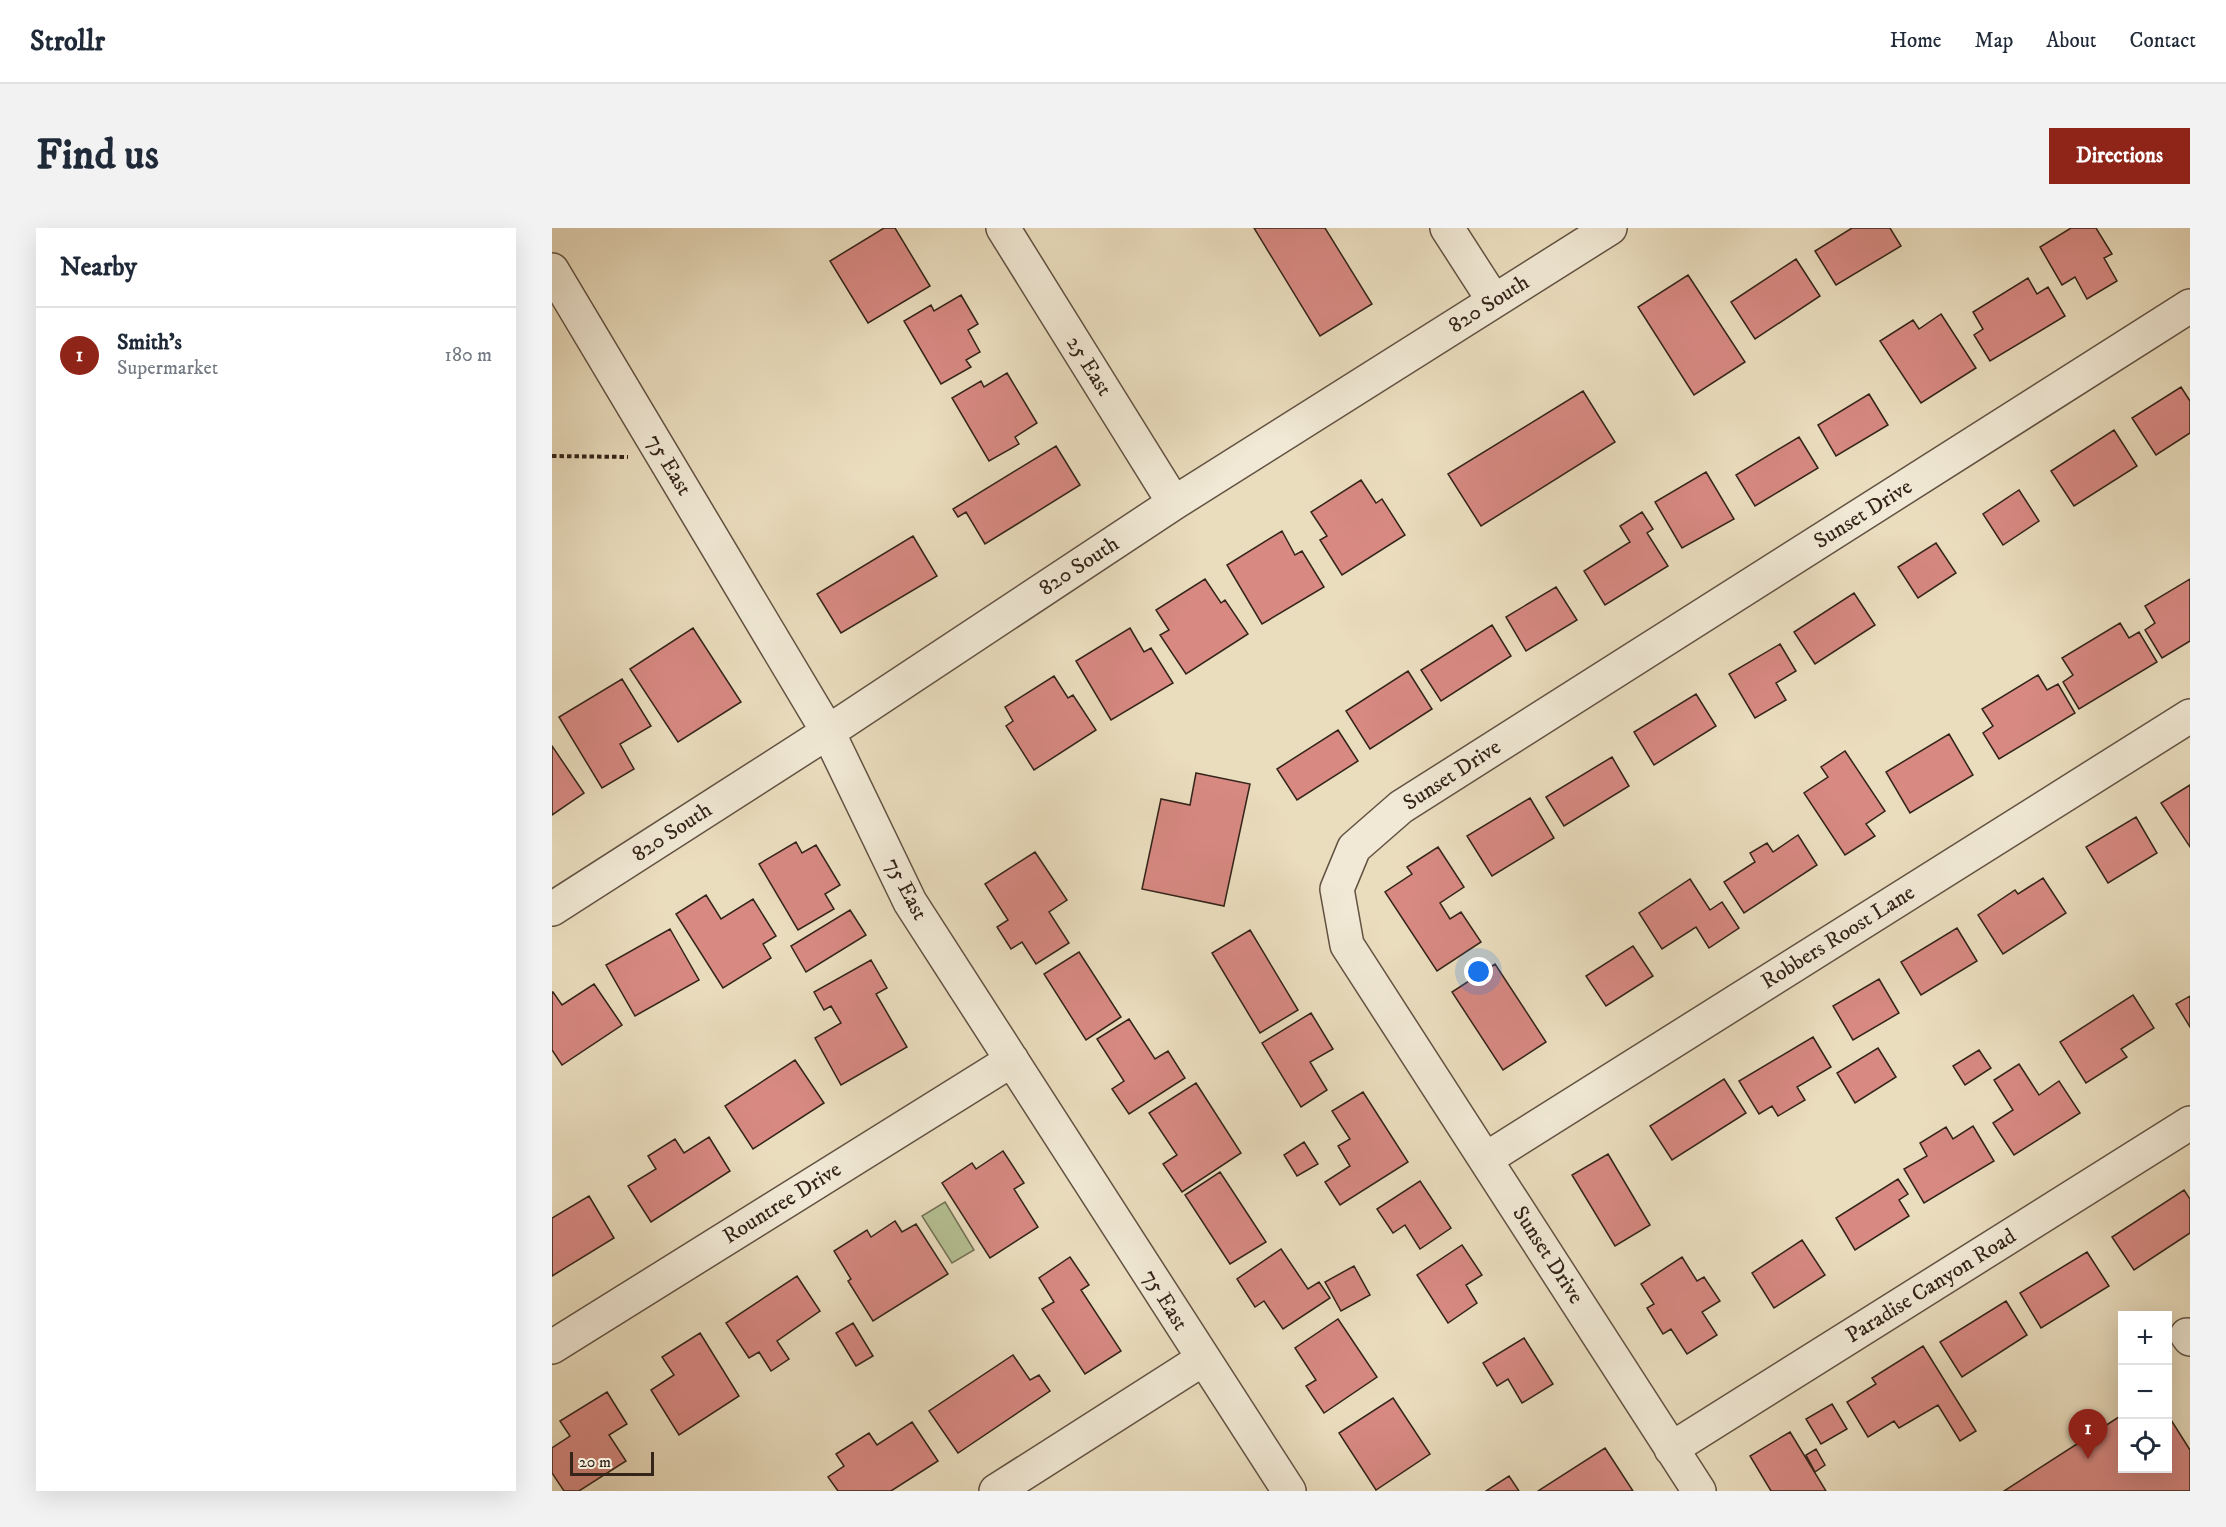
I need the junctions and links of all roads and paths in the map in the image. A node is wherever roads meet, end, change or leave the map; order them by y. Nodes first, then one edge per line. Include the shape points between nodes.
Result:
1 (1003, 228) edge
2 (1448, 228) edge
3 (1610, 228) edge
4 (552, 270) edge
5 (1494, 301) junction
6 (2190, 306) edge
7 (552, 456) edge
8 (665, 458) junction
9 (1174, 503) junction
10 (2190, 716) edge
11 (828, 732) junction
12 (552, 909) edge
13 (1012, 1060) junction
14 (2190, 1123) edge
15 (1486, 1158) junction
16 (552, 1347) edge
17 (1203, 1359) junction
18 (1671, 1449) junction
19 (996, 1491) edge
20 (1288, 1491) edge
21 (1698, 1491) edge

1 - 9 street, 25 East
2 - 5 street
3 - 5 street, 820 South
4 - 8 street, 75 East
5 - 9 street, 820 South
6 - 15 street, Sunset Drive via 1401,807 1354,848 1337,889 1347,945
7 - 8 path
8 - 11 street, 75 East
9 - 11 street, 820 South
10 - 15 street, Robbers Roost Lane
11 - 12 street, 820 South
11 - 13 street, 75 East via 910,902
13 - 16 street, Rountree Drive
13 - 17 street, 75 East
14 - 18 street, Paradise Canyon Road
15 - 18 street, Sunset Drive
17 - 19 street
17 - 20 street, 75 East
18 - 21 street, Sunset Drive

